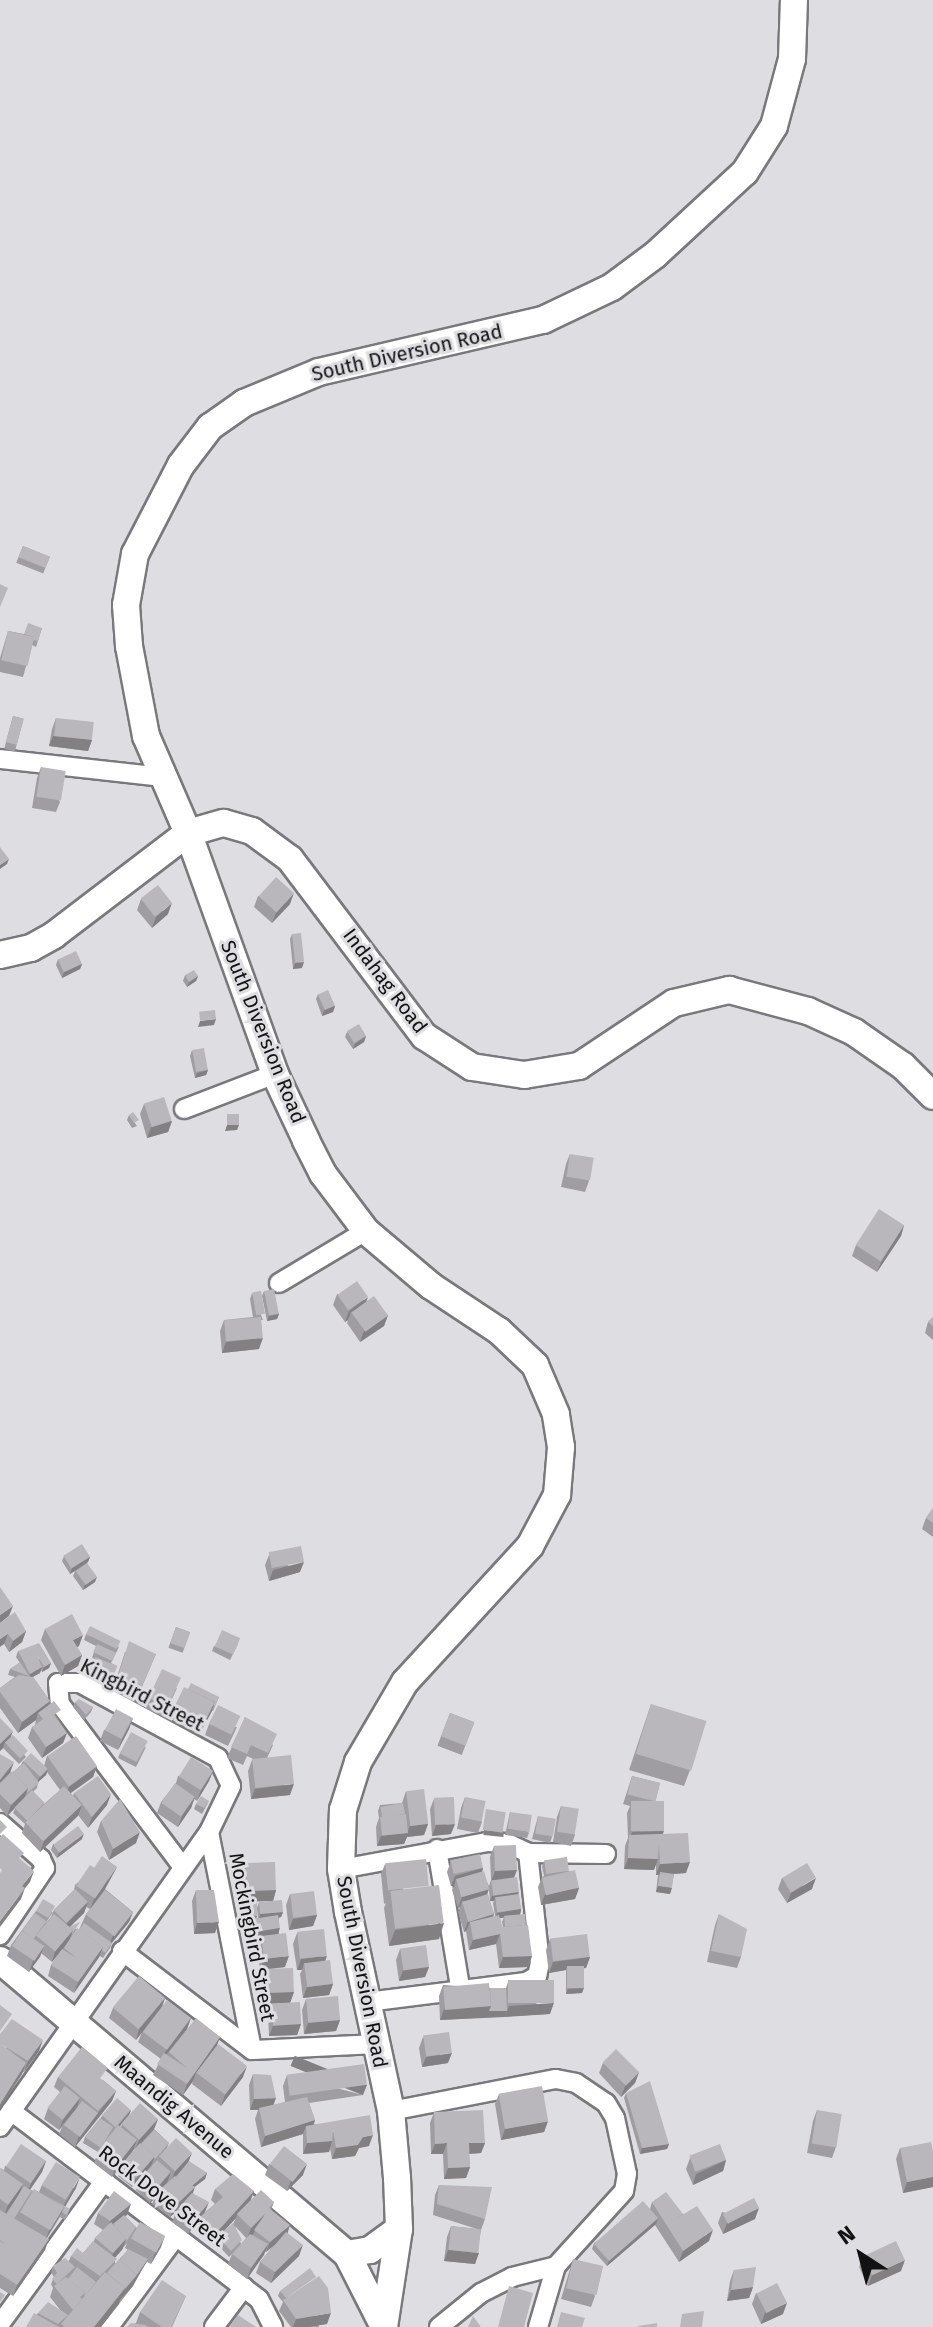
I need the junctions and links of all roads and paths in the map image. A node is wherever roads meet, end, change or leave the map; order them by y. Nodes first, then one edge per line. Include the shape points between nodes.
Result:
1 (794, 0) edge
2 (0, 759) edge
3 (163, 777) junction
4 (188, 833) junction
5 (0, 955) edge
6 (275, 1074) junction
7 (933, 1096) edge
8 (184, 1109) dead end
9 (366, 1231) junction
10 (279, 1283) dead end
11 (0, 1823) edge
12 (209, 1832) junction
13 (437, 1849) junction
14 (528, 1853) junction
15 (606, 1854) dead end
16 (182, 1866) junction
17 (341, 1869) junction
18 (0, 1935) edge
19 (122, 1951) junction
20 (0, 1960) edge
21 (460, 1987) junction
22 (367, 2002) junction
23 (73, 2021) junction
24 (373, 2044) junction
25 (252, 2050) junction
26 (11, 2111) junction
27 (391, 2111) junction
28 (0, 2127) edge
29 (105, 2180) junction
30 (399, 2229) junction
31 (177, 2235) junction
32 (347, 2254) junction
33 (556, 2266) junction
34 (244, 2287) junction
35 (0, 2324) edge
36 (109, 2327) edge
37 (214, 2327) edge
38 (273, 2327) edge
39 (384, 2327) edge
40 (439, 2327) edge
41 (538, 2327) edge

1 - 3 main road, South Diversion Road via 785,100 761,148 717,201 612,287 543,320 319,372 244,403 210,427 158,503 135,554 126,605 133,685
2 - 3 street
3 - 4 main road, South Diversion Road
4 - 5 main road, Indahag Road via 54,935 31,948
4 - 6 main road, South Diversion Road
4 - 7 main road, Indahag Road via 208,824 237,826 290,859 424,1036 472,1067 524,1075 579,1066 674,1003 729,990 808,1011 854,1032 903,1066
6 - 8 street
6 - 9 main road, South Diversion Road via 323,1174
9 - 10 street
9 - 17 main road, South Diversion Road via 406,1268 499,1331 535,1365 556,1414 562,1476 530,1546 405,1682 379,1721 343,1810
11 - 18 street via 45,1868
12 - 16 street
12 - 16 street, Kingbird Street via 231,1777 218,1758 80,1683 58,1683 60,1704
12 - 25 street, Mockingbird Street
13 - 14 street via 497,1842
13 - 17 street
13 - 21 street
14 - 15 street
14 - 21 street via 537,1976 526,1982
16 - 19 street
17 - 22 main road, South Diversion Road
19 - 23 street
19 - 25 street
20 - 23 main road, Maandig Avenue
21 - 22 street
22 - 24 main road, South Diversion Road
23 - 26 street
23 - 32 main road, Maandig Avenue
24 - 25 street
24 - 27 main road, South Diversion Road
26 - 28 street
26 - 29 street, Rock Dove Street
27 - 30 main road, South Diversion Road
27 - 33 street via 556,2079 576,2083 606,2103 615,2118 627,2174 624,2191
29 - 31 street, Rock Dove Street
29 - 35 street
30 - 32 main road via 370,2250
30 - 39 main road, South Diversion Road
31 - 34 street, Rock Dove Street
31 - 36 street
32 - 39 main road, Maandig Avenue
33 - 40 street via 512,2277 481,2293
33 - 41 street
34 - 37 street
34 - 38 street, Rock Dove Street via 259,2299

